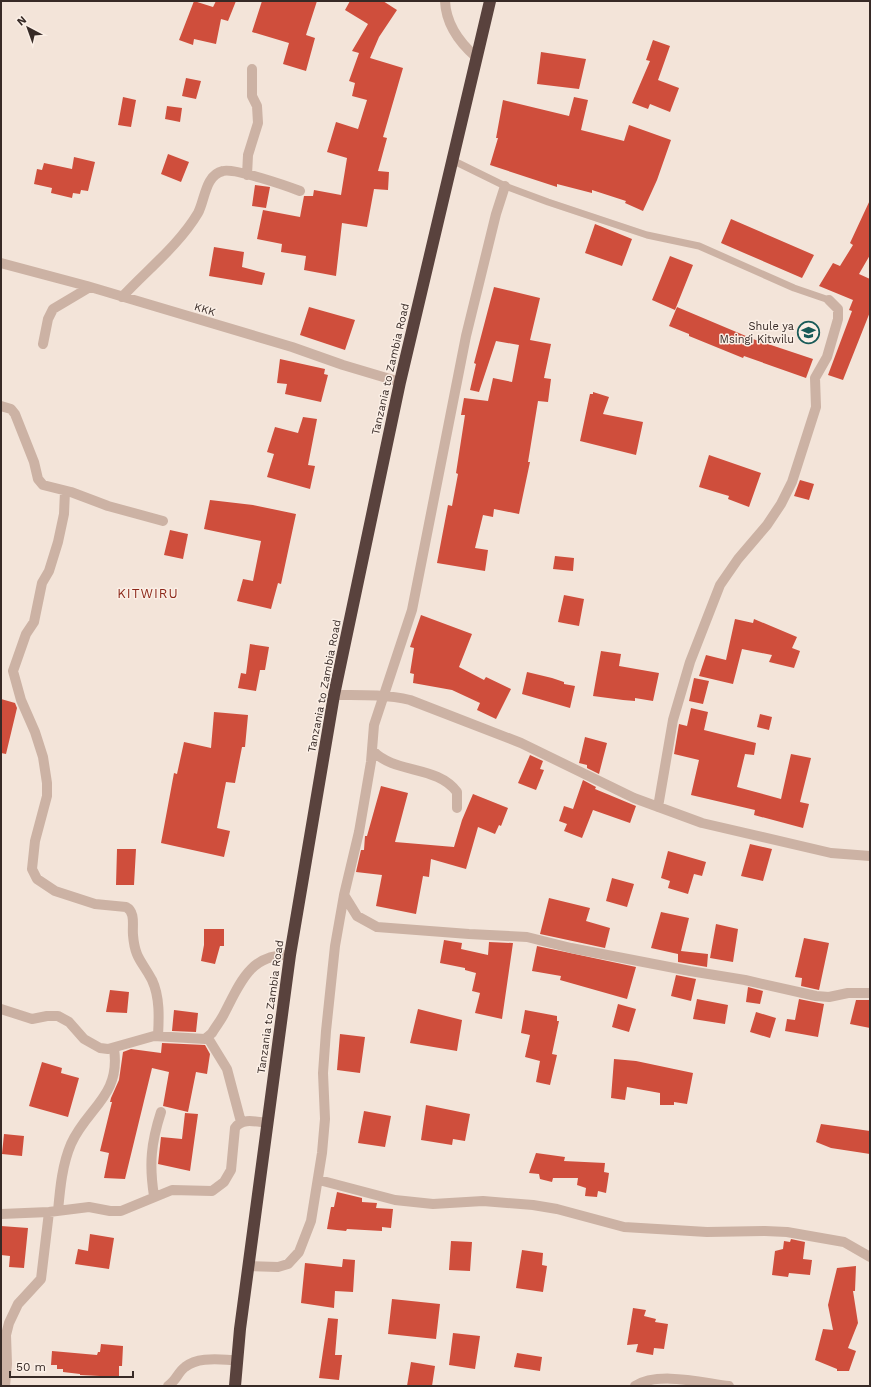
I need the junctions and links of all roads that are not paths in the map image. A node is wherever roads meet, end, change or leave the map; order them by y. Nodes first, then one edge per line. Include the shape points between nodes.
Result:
1 (444, 1) edge
2 (490, 1) edge
3 (476, 57) junction
4 (252, 69) dead end
5 (452, 160) junction
6 (247, 175) junction
7 (505, 186) junction
8 (300, 191) dead end
9 (1, 263) edge
10 (90, 287) junction
11 (122, 297) junction
12 (829, 300) joint
13 (44, 344) dead end
14 (400, 382) junction
15 (1, 406) edge
16 (65, 491) junction
17 (163, 521) dead end
18 (334, 695) junction
19 (384, 696) junction
20 (373, 752) junction
21 (658, 807) junction
22 (457, 808) dead end
23 (870, 856) edge
24 (344, 895) junction
25 (290, 955) junction
26 (870, 993) edge
27 (1, 1009) edge
28 (158, 1036) junction
29 (208, 1038) junction
30 (114, 1049) junction
31 (161, 1112) dead end
32 (241, 1122) junction
33 (268, 1123) junction
34 (319, 1180) junction
35 (154, 1196) junction
36 (53, 1211) junction
37 (1, 1214) edge
38 (870, 1257) edge
39 (248, 1266) junction
40 (237, 1360) junction
41 (5, 1386) edge
42 (168, 1386) edge
43 (235, 1386) edge
44 (635, 1386) edge
45 (729, 1386) edge

1 - 3 street via 453,29 462,44
2 - 3 highway, Tanzania to Zambia Road
3 - 5 highway, Tanzania to Zambia Road
4 - 6 street via 252,96 258,110 258,123 248,156
5 - 7 lane
5 - 14 highway, Tanzania to Zambia Road
6 - 8 street
6 - 11 street via 224,170 213,177 192,223
7 - 12 lane via 647,235 699,246 794,288
7 - 19 street via 466,336 412,610
9 - 10 street, KKK
10 - 11 street, KKK
10 - 13 street via 53,309 48,319
11 - 14 street, KKK
12 - 21 street via 838,309 838,319 827,357 815,378 816,407 800,458 781,504 727,574 714,599 690,662 673,720
14 - 18 highway, Tanzania to Zambia Road
15 - 16 street via 11,409 15,414 40,482 47,487
16 - 17 street
16 - 28 street via 64,514 58,542 49,571 42,583 34,622 26,634 13,672 43,757 47,783 47,796 35,841 32,869 37,879 55,892 95,904 126,907 130,910 137,958 152,981 157,995
18 - 19 street
18 - 25 highway, Tanzania to Zambia Road
19 - 20 street via 374,725
19 - 21 street via 410,700 521,743 634,798
20 - 22 street via 387,762 447,781 457,792
20 - 24 street via 359,832
21 - 23 street via 702,823 744,834 831,853
24 - 26 street via 358,916 377,927 527,936 571,948 745,980 816,996
24 - 34 street via 327,1016 323,1073 325,1120
25 - 29 street via 274,956 261,961 247,973 236,988 226,1012
25 - 33 highway, Tanzania to Zambia Road
27 - 30 street via 32,1019 58,1016 69,1022 80,1036 92,1044 100,1048
28 - 29 street
28 - 30 street via 137,1039
29 - 32 street via 227,1069
30 - 36 street via 116,1064 111,1082 100,1103 71,1143
31 - 35 street via 152,1142 151,1170
32 - 33 street
32 - 35 street via 235,1128 231,1170 224,1182 208,1192 172,1190
33 - 39 highway, Tanzania to Zambia Road
34 - 38 street via 396,1200 433,1204 483,1201 533,1205 624,1227 707,1232 787,1232 844,1242
34 - 39 street via 305,1241 296,1256 288,1264 278,1267
35 - 36 street via 123,1210 110,1211 89,1207
36 - 37 street
36 - 41 street via 41,1279 18,1304 9,1323 6,1335
39 - 40 highway, Tanzania to Zambia Road
40 - 42 street via 196,1361 184,1368
40 - 43 highway, Tanzania to Zambia Road
44 - 45 street via 658,1379

